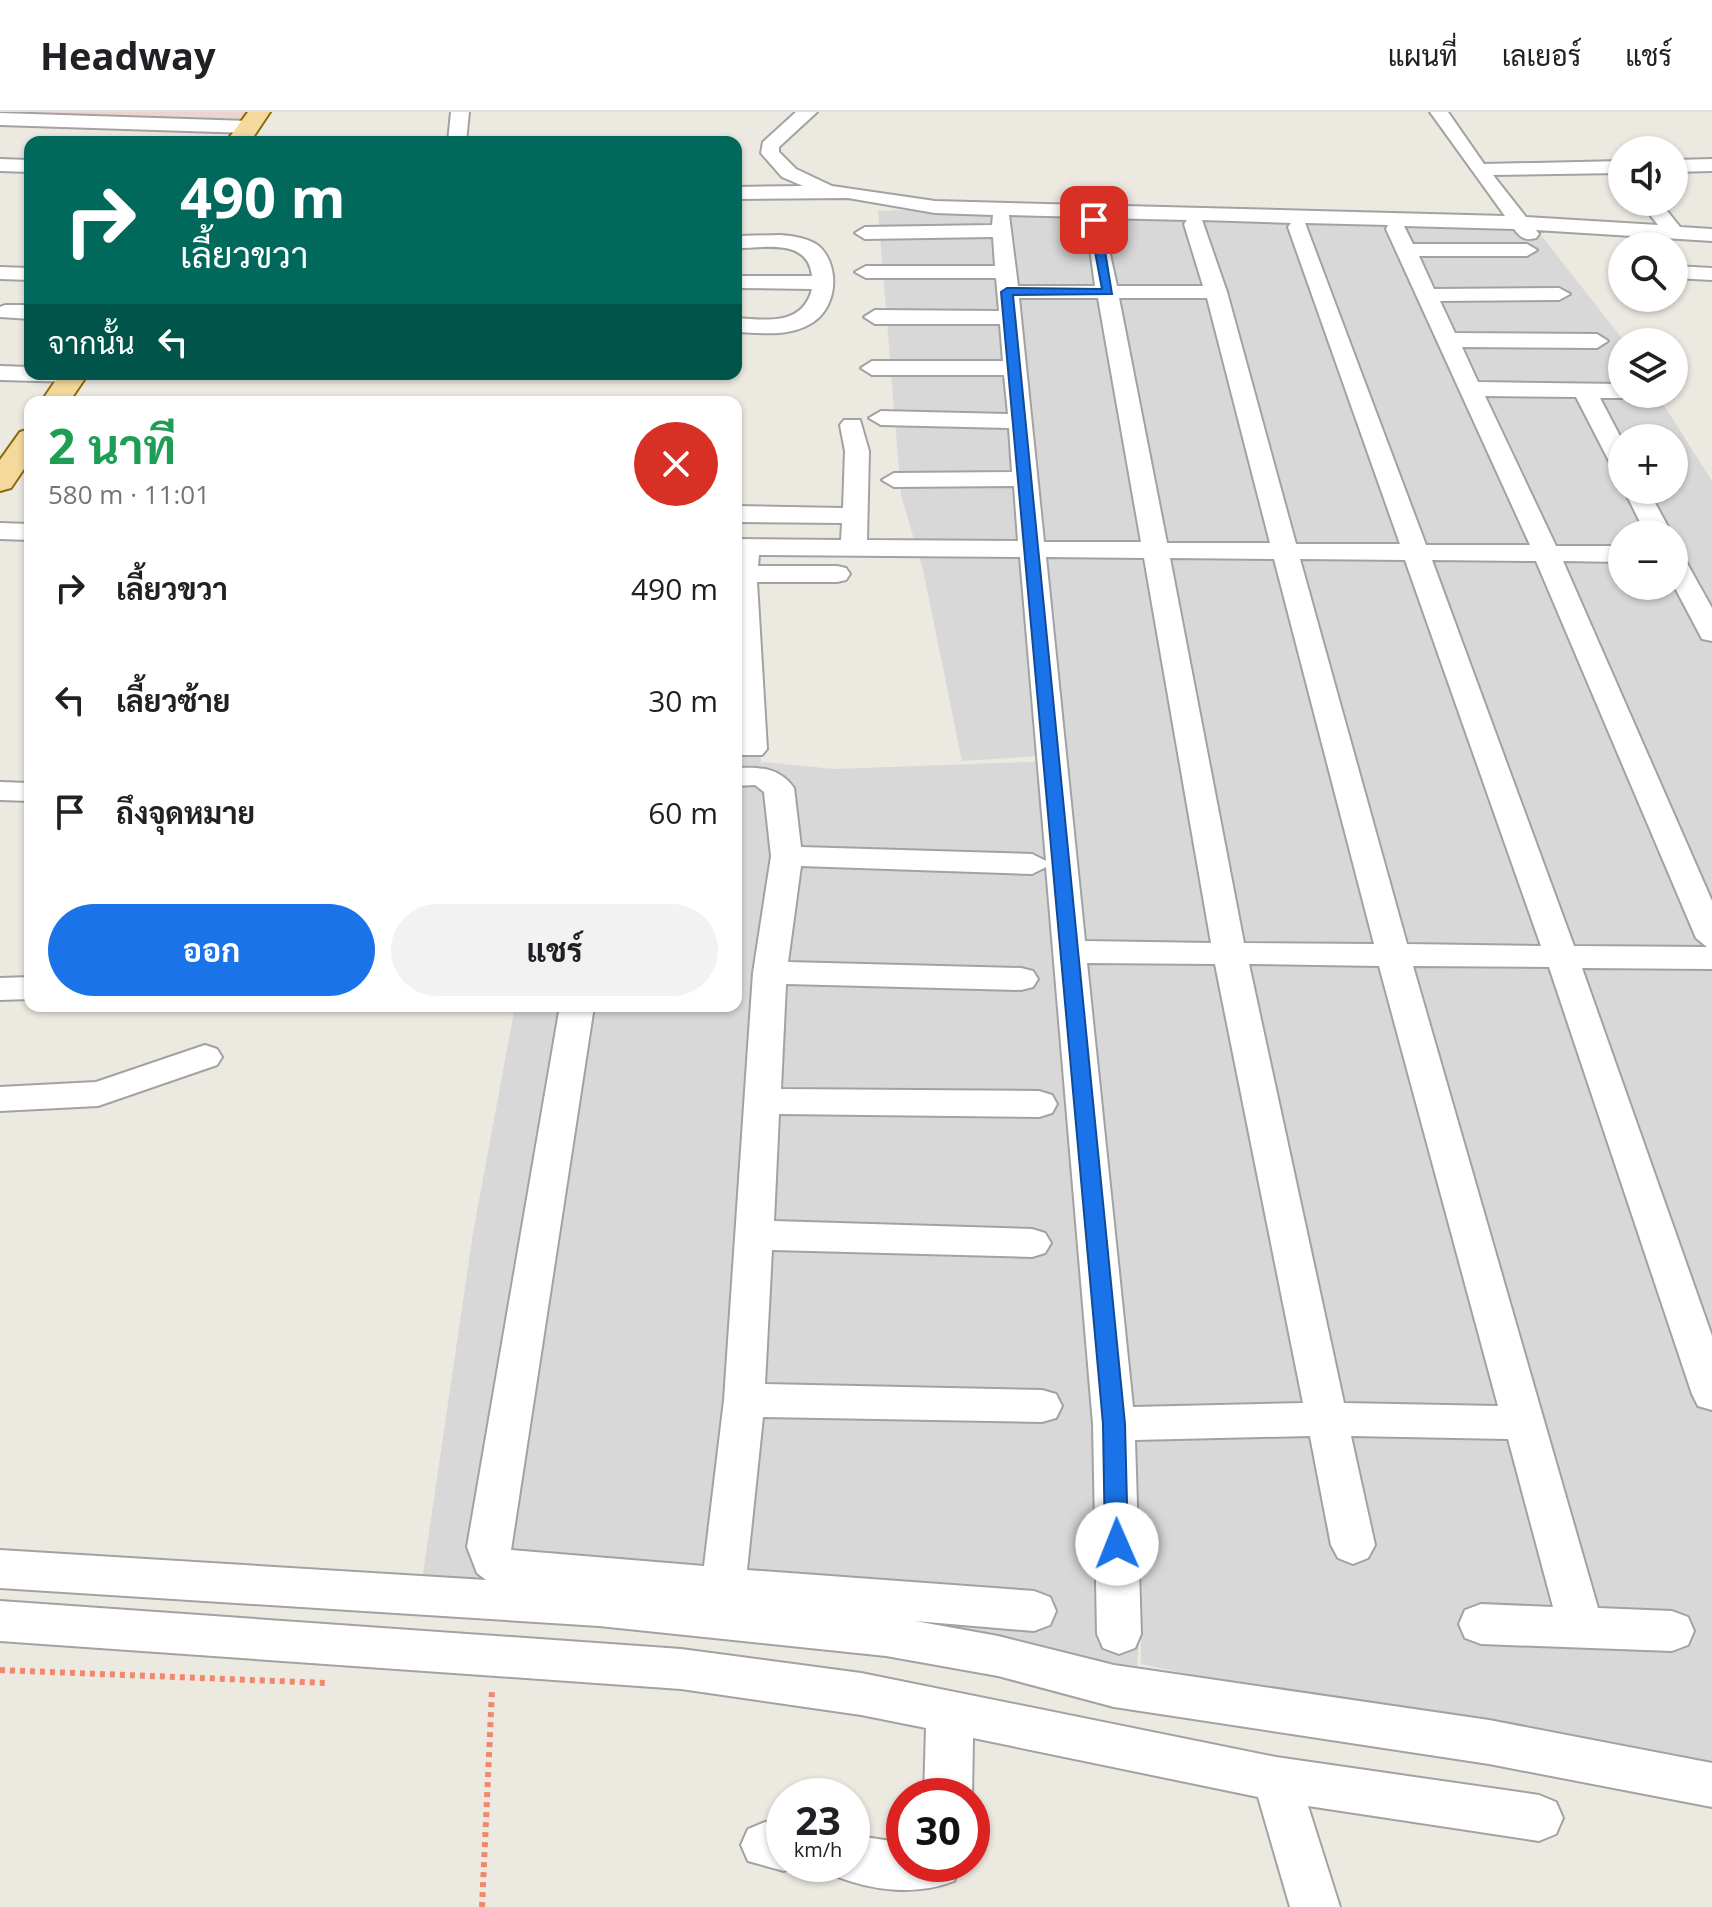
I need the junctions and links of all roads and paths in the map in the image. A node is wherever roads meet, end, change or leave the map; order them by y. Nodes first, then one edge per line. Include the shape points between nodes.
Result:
1 (460, 112) edge
2 (808, 112) edge
3 (1439, 112) edge
4 (0, 119) edge
5 (249, 127) edge
6 (458, 136) edge
7 (0, 165) edge
8 (1712, 165) edge
9 (24, 166) edge
10 (1688, 166) edge
11 (1608, 167) edge
12 (1478, 170) junction
13 (830, 191) junction
14 (742, 193) edge
15 (1094, 220) dead end
16 (1521, 223) junction
17 (1194, 224) dead end
18 (1298, 227) dead end
19 (865, 233) dead end
20 (1608, 234) edge
21 (742, 242) edge
22 (866, 272) dead end
23 (0, 273) edge
24 (1688, 273) edge
25 (24, 274) edge
26 (1712, 274) edge
27 (742, 282) edge
28 (823, 283) junction
29 (1108, 292) junction
30 (1216, 292) junction
31 (1007, 294) junction
32 (1559, 294) dead end
33 (1427, 295) junction
34 (5, 312) dead end
35 (24, 312) edge
36 (875, 317) dead end
37 (742, 325) edge
38 (1447, 340) junction
39 (1597, 341) dead end
40 (872, 368) dead end
41 (1013, 368) junction
42 (0, 373) edge
43 (24, 374) edge
44 (1470, 389) junction
45 (1584, 390) junction
46 (1608, 391) edge
47 (881, 418) dead end
48 (1018, 421) junction
49 (852, 425) dead end
50 (1608, 436) edge
51 (24, 446) edge
52 (1, 478) edge
53 (1022, 479) junction
54 (894, 480) dead end
55 (742, 514) edge
56 (857, 516) junction
57 (0, 531) edge
58 (24, 532) edge
59 (854, 549) junction
60 (1415, 551) junction
61 (1030, 552) junction
62 (1155, 552) junction
63 (1286, 552) junction
64 (1546, 553) junction
65 (1608, 554) edge
66 (742, 556) edge
67 (837, 574) dead end
68 (1688, 588) edge
69 (1712, 633) edge
70 (744, 763) edge
71 (0, 791) edge
72 (24, 792) edge
73 (787, 856) junction
74 (1032, 864) dead end
75 (1712, 938) edge
76 (1070, 952) junction
77 (1230, 954) junction
78 (1393, 955) junction
79 (1562, 957) junction
80 (1712, 958) edge
81 (770, 973) junction
82 (1021, 979) dead end
83 (24, 988) edge
84 (0, 989) edge
85 (576, 1012) edge
86 (205, 1057) dead end
87 (0, 1099) edge
88 (763, 1101) junction
89 (1039, 1104) dead end
90 (755, 1235) junction
91 (1032, 1243) dead end
92 (1712, 1394) edge
93 (744, 1400) junction
94 (1042, 1406) dead end
95 (1327, 1419) junction
96 (1523, 1423) junction
97 (1114, 1424) junction
98 (1353, 1545) dead end
99 (0, 1569) edge
100 (723, 1589) junction
101 (1034, 1611) dead end
102 (0, 1621) edge
103 (1481, 1624) dead end
104 (1581, 1628) junction
105 (1672, 1631) dead end
106 (1119, 1634) dead end
107 (0, 1670) edge
108 (333, 1683) dead end
109 (476, 1689) dead end
110 (950, 1712) junction
111 (948, 1778) edge
112 (1276, 1779) junction
113 (1712, 1785) edge
114 (1539, 1818) dead end
115 (482, 1907) edge
116 (1315, 1907) edge

1 - 6 street
2 - 13 street via 776,139 770,153 789,173
3 - 12 street
4 - 5 street
7 - 9 street
8 - 10 street
11 - 12 street
12 - 16 street
13 - 14 street
13 - 16 street via 935,207
15 - 29 street
16 - 20 street
16 - 33 street via 1531,246 1401,240
17 - 30 street
18 - 60 street
19 - 31 street via 1001,224
21 - 28 street via 808,247 823,270
22 - 31 street
23 - 25 street
24 - 26 street
27 - 28 street
28 - 37 street via 820,302 801,321
29 - 30 street
29 - 31 street
29 - 62 street
30 - 63 street
31 - 36 street
31 - 41 street
32 - 33 street
33 - 38 street
34 - 35 street
38 - 39 street
38 - 44 street
40 - 41 street
41 - 48 street
42 - 43 street
44 - 45 street
44 - 64 street
45 - 46 street
45 - 50 street
47 - 48 street
48 - 53 street
49 - 56 street
51 - 52 main road
53 - 54 street
53 - 61 street
55 - 56 street
56 - 59 street
57 - 58 street
59 - 61 street
59 - 66 street
60 - 63 street
60 - 64 street
60 - 79 street
61 - 62 street
61 - 76 street
62 - 63 street
62 - 77 street
63 - 78 street
64 - 65 street
64 - 75 street
66 - 67 street
66 - 70 street
68 - 69 street
70 - 73 street via 779,788
71 - 72 street
73 - 74 street
73 - 81 street
76 - 77 street
76 - 97 street
77 - 78 street
77 - 95 street
78 - 79 street
78 - 96 street
79 - 80 street
79 - 92 street
81 - 82 street
81 - 88 street
83 - 84 street
85 - 100 street via 489,1547 492,1560 505,1570
86 - 87 street via 98,1094
88 - 89 street
88 - 90 street
90 - 91 street
90 - 93 street
93 - 94 street
93 - 100 street
95 - 96 street
95 - 97 street
95 - 98 street
96 - 104 street
97 - 106 street
99 - 113 street via 568,1604 886,1636 998,1656 1114,1686 1489,1742
100 - 101 street
102 - 110 street via 681,1669
103 - 104 street
104 - 105 street
107 - 108 path
109 - 115 path via 492,1689
110 - 111 street
110 - 112 street
112 - 114 street
112 - 116 street

